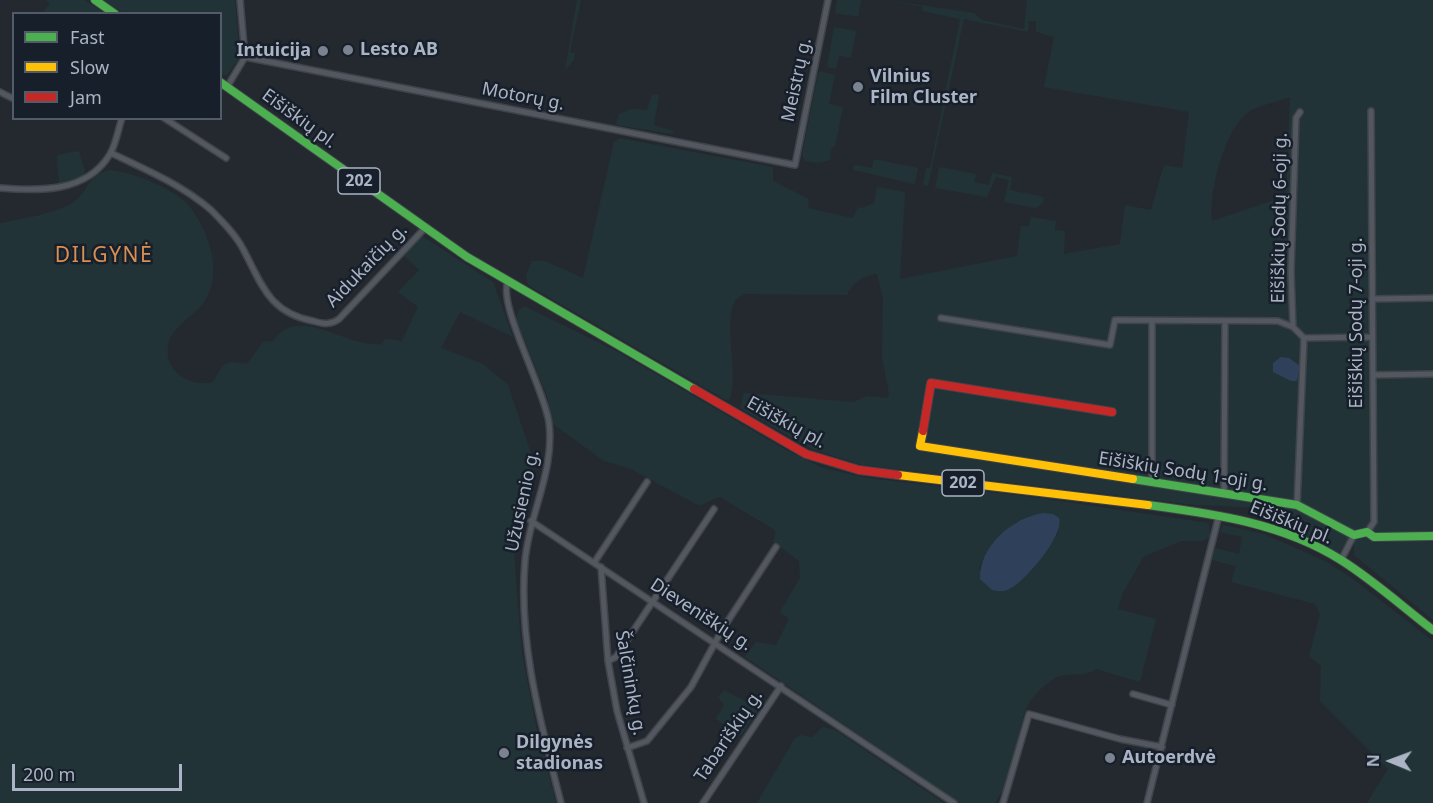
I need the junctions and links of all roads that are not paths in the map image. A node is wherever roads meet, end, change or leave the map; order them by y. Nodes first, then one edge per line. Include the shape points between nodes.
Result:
1 (95, 0) edge
2 (240, 0) edge
3 (828, 0) edge
4 (104, 10) edge
5 (245, 57) junction
6 (224, 84) edge
7 (1371, 111) dead end
8 (1300, 112) dead end
9 (121, 120) edge
10 (167, 120) edge
11 (111, 153) junction
12 (226, 158) dead end
13 (795, 165) joint
14 (0, 188) edge
15 (425, 228) junction
16 (508, 281) junction
17 (1433, 298) edge
18 (1372, 299) junction
19 (941, 318) dead end
20 (1152, 321) junction
21 (1225, 322) junction
22 (1293, 327) junction
23 (1372, 337) junction
24 (1304, 338) junction
25 (1433, 374) edge
26 (1373, 375) junction
27 (1112, 412) dead end
28 (647, 482) dead end
29 (1152, 482) junction
30 (1224, 494) junction
31 (1296, 505) junction
32 (714, 509) dead end
33 (1219, 515) junction
34 (531, 521) junction
35 (1367, 532) junction
36 (1354, 535) junction
37 (1433, 536) edge
38 (776, 547) dead end
39 (1341, 560) junction
40 (594, 563) junction
41 (600, 567) junction
42 (652, 601) junction
43 (1433, 630) edge
44 (716, 642) junction
45 (608, 662) junction
46 (781, 686) junction
47 (1134, 694) dead end
48 (1172, 705) junction
49 (1162, 747) junction
50 (627, 748) junction
51 (561, 803) edge
52 (644, 803) edge
53 (702, 803) edge
54 (954, 803) edge
55 (1003, 803) edge
56 (1147, 803) edge

1 - 4 main road
2 - 5 street
3 - 13 street, Meistrų g.
5 - 6 street
5 - 13 street, Motorų g.
6 - 15 main road, Eišiškių pl. / 202
7 - 18 street, Eišiškių Sodų 7-oji g.
8 - 22 street, Eišiškių Sodų 6-oji g. via 1296,118
9 - 11 street
10 - 12 street
11 - 14 street via 95,172 65,186
11 - 15 street, Aidukaičių g. via 155,174 208,208 240,244 266,294 290,314 306,320 327,324 339,319
15 - 16 main road, Eišiškių pl. / 202
16 - 33 main road, Eišiškių pl. / 202 via 791,446 833,464
16 - 34 street, Užusienio g. via 507,305 549,421 546,474
17 - 18 street
18 - 23 street, Eišiškių Sodų 7-oji g.
19 - 20 street via 1110,345 1115,320
20 - 21 street
20 - 29 street
21 - 22 street via 1278,321
21 - 30 street
22 - 24 street
23 - 24 street
23 - 26 street, Eišiškių Sodų 7-oji g.
24 - 31 street
25 - 26 street
26 - 35 street, Eišiškių Sodų 7-oji g. via 1374,522
27 - 29 main road, Eišiškių Sodų 1-oji g. via 931,383 920,446
28 - 40 street
29 - 30 main road, Eišiškių Sodų 1-oji g.
30 - 31 main road, Eišiškių Sodų 1-oji g.
31 - 36 main road, Eišiškių Sodų 1-oji g.
32 - 42 street
33 - 39 main road, Eišiškių pl. / 202 via 1265,525
33 - 48 street
34 - 40 street, Dieveniškių g.
34 - 51 street, Užusienio g. via 524,574 525,624 534,691
35 - 36 main road
35 - 37 main road via 1374,537
36 - 39 street
38 - 44 street
39 - 43 main road, Eišiškių pl. / 202
40 - 41 street, Dieveniškių g.
41 - 42 street, Dieveniškių g.
41 - 45 street, Šalčininkų g.
42 - 44 street, Dieveniškių g.
42 - 45 street via 616,657
44 - 46 street, Dieveniškių g.
44 - 50 street via 691,687 647,741
45 - 50 street, Šalčininkų g.
46 - 53 street, Tabariškių g.
46 - 54 street, Dieveniškių g.
47 - 48 street
48 - 49 street
49 - 55 street via 1029,714
49 - 56 street
50 - 52 street, Šalčininkų g.

